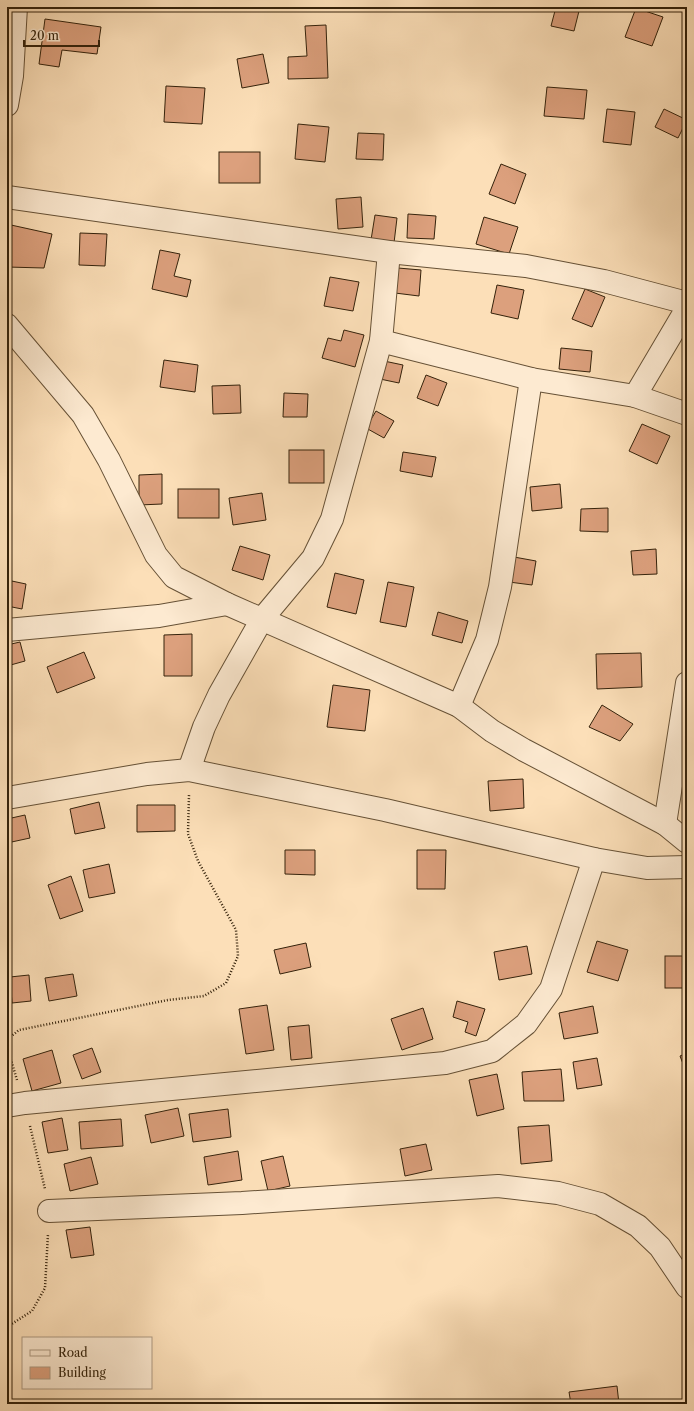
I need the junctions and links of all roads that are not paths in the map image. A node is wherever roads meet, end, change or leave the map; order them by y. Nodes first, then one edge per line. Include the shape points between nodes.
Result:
1 (16, 7) edge
2 (10, 75) edge
3 (7, 106) edge
4 (7, 197) edge
5 (389, 252) junction
6 (687, 303) edge
7 (687, 308) edge
8 (7, 325) edge
9 (381, 341) junction
10 (531, 379) junction
11 (636, 396) junction
12 (687, 414) edge
13 (227, 604) junction
14 (262, 619) junction
15 (7, 630) edge
16 (687, 684) edge
17 (459, 706) junction
18 (189, 770) junction
19 (7, 798) edge
20 (665, 824) junction
21 (687, 842) edge
22 (594, 859) junction
23 (687, 867) edge
24 (16, 1104) edge
25 (49, 1211) dead end
26 (687, 1288) edge

1 - 2 street
2 - 3 street
4 - 5 street
5 - 6 street via 526,266 604,281
5 - 9 street
7 - 11 street
8 - 13 street via 83,415 109,460 156,555 174,577
9 - 10 street
9 - 14 street via 332,519 313,558
10 - 11 street
10 - 17 street via 500,587 487,640
11 - 12 street
13 - 14 street
13 - 15 street via 159,616
14 - 17 street
14 - 18 street via 204,726
16 - 20 street
17 - 20 street via 492,731 524,750
18 - 19 street via 147,774
18 - 22 street via 385,810
20 - 21 street
22 - 23 street via 647,868
22 - 24 street via 551,989 526,1024 492,1051 445,1063
25 - 26 street via 242,1203 498,1186 558,1193 600,1204 638,1226 660,1247

